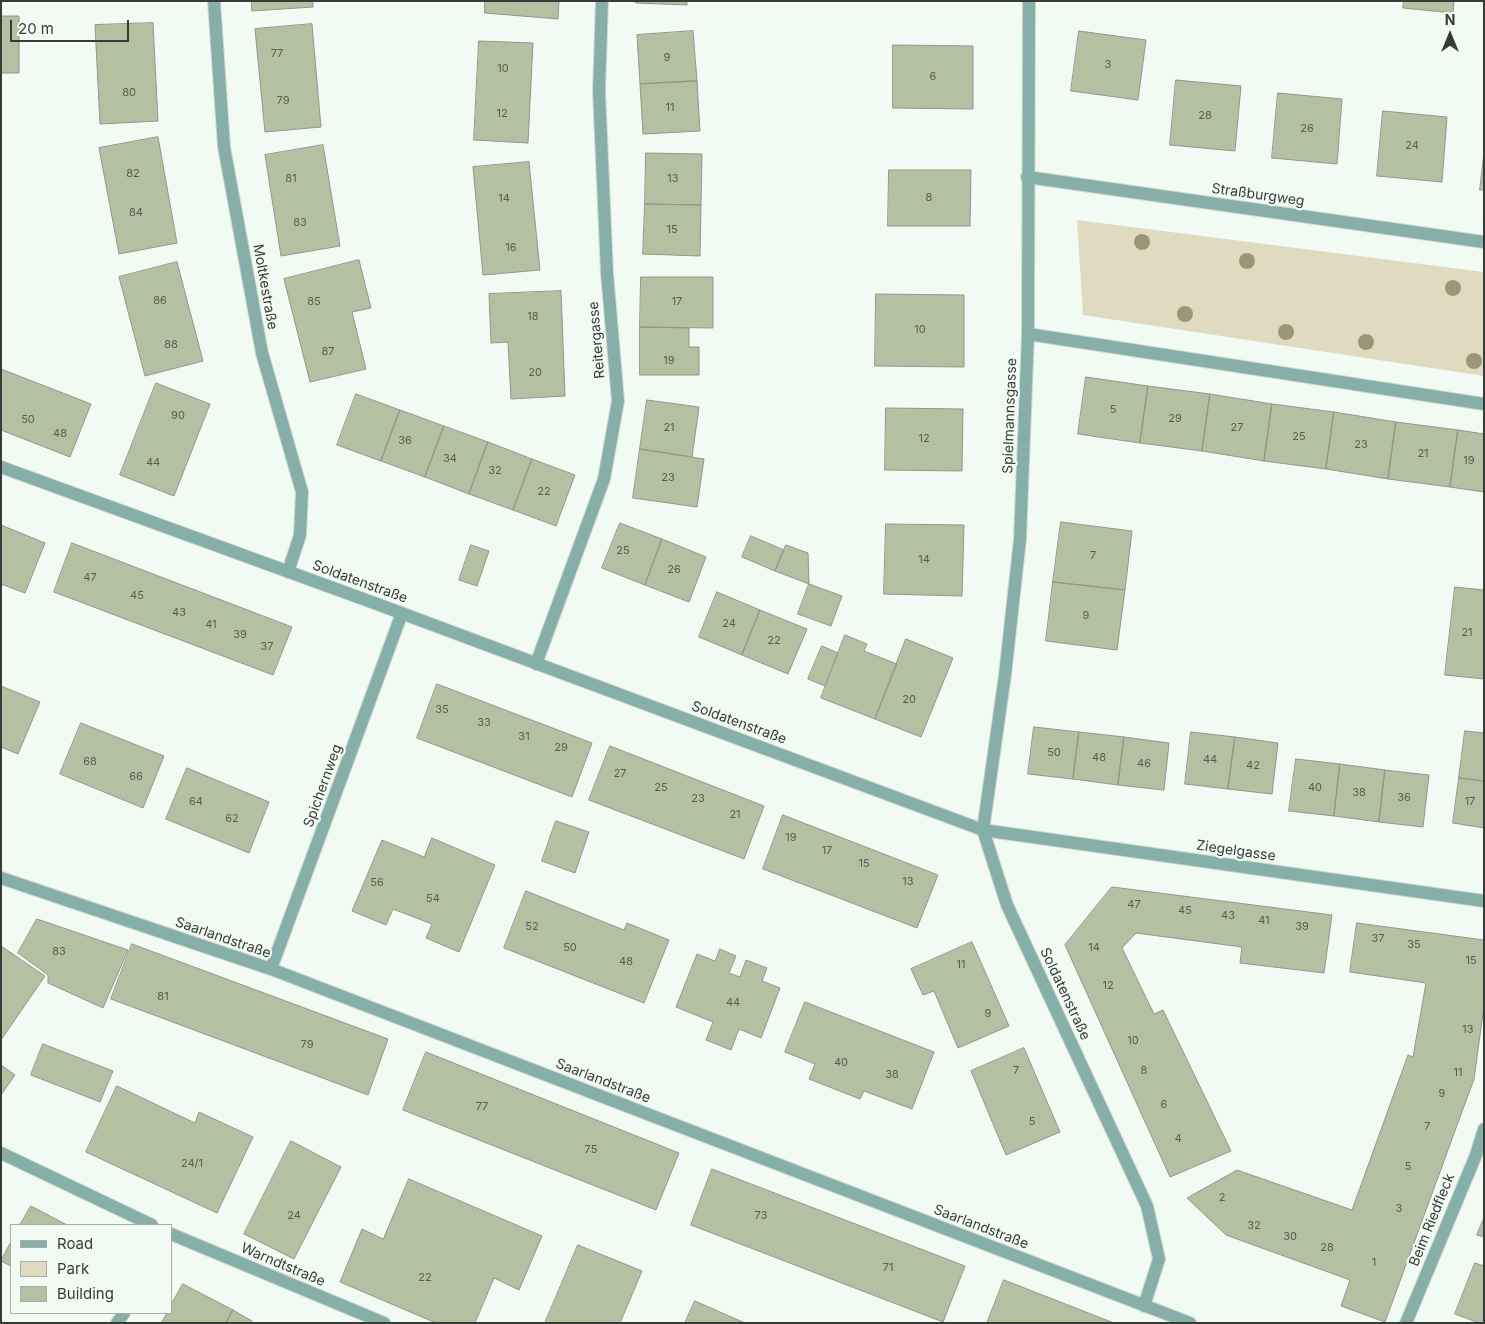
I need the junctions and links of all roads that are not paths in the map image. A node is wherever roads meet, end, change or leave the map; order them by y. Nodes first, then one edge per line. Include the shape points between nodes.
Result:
1 (214, 1) edge
2 (602, 1) edge
3 (1029, 1) edge
4 (1028, 178) junction
5 (1484, 242) edge
6 (1028, 334) junction
7 (1484, 404) edge
8 (1, 467) edge
9 (288, 572) junction
10 (402, 613) junction
11 (536, 664) junction
12 (983, 830) junction
13 (1, 878) edge
14 (1484, 901) edge
15 (271, 970) junction
16 (1484, 1129) edge
17 (1, 1153) edge
18 (150, 1224) edge
19 (173, 1238) edge
20 (1144, 1306) junction
21 (384, 1323) edge
22 (1190, 1323) edge
23 (1406, 1323) edge

1 - 9 street, Moltkestraße via 226,157 262,353 302,492 300,535
2 - 11 street, Reitergasse via 599,92 607,273 618,401 604,478
3 - 4 street, Spielmannsgasse
4 - 5 street, Straßburgweg
4 - 6 street, Spielmannsgasse
6 - 7 street
6 - 12 street, Spielmannsgasse via 1020,539
8 - 9 street, Soldatenstraße
9 - 10 street, Soldatenstraße
10 - 11 street, Soldatenstraße
10 - 15 street, Spichernweg
11 - 12 street, Soldatenstraße
12 - 14 street, Ziegelgasse
12 - 20 street, Soldatenstraße via 1007,905 1147,1206 1159,1259
13 - 15 street, Saarlandstraße
15 - 20 street, Saarlandstraße
16 - 23 street, Beim Riedfleck
17 - 18 street
19 - 21 street, Warndtstraße
20 - 22 street, Saarlandstraße

